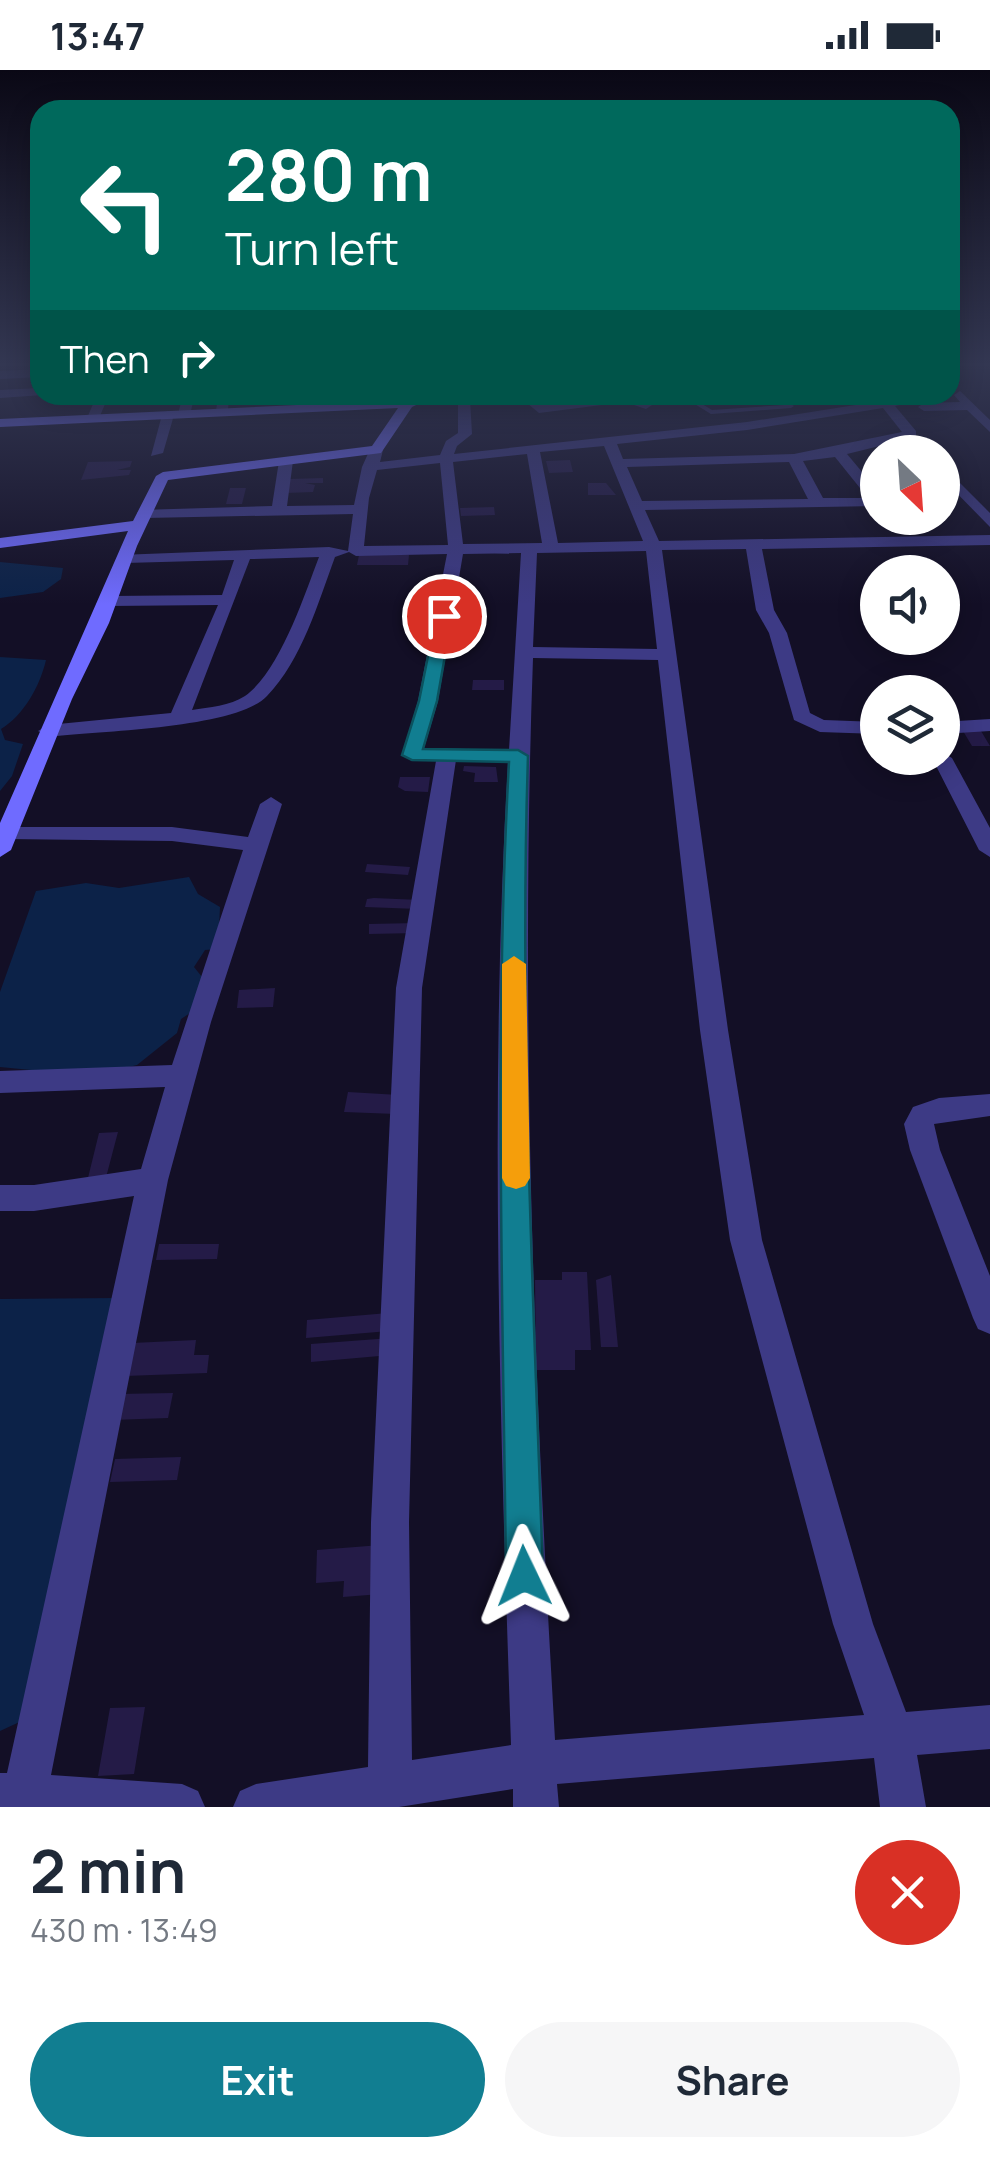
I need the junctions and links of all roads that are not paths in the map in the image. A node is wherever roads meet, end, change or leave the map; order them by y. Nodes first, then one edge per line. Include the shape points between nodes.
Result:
1 (159, 443) edge
2 (383, 443) edge
3 (452, 443) edge
4 (648, 443) edge
5 (689, 443) edge
6 (887, 443) edge
7 (532, 449) junction
8 (613, 452) junction
9 (838, 452) junction
10 (156, 453) dead end
11 (372, 458) junction
12 (446, 458) junction
13 (794, 458) junction
14 (286, 461) junction
15 (700, 462) junction
16 (860, 479) edge
17 (673, 483) junction
18 (960, 489) edge
19 (719, 490) junction
20 (860, 502) edge
21 (818, 503) junction
22 (635, 506) junction
23 (279, 510) junction
24 (360, 510) junction
25 (143, 519) junction
26 (990, 522) edge
27 (990, 540) edge
28 (0, 543) edge
29 (753, 544) junction
30 (653, 546) junction
31 (540, 548) junction
32 (456, 549) junction
33 (329, 552) junction
34 (356, 552) junction
35 (244, 554) junction
36 (125, 558) junction
37 (229, 600) junction
38 (108, 601) junction
39 (522, 652) junction
40 (668, 655) junction
41 (180, 715) junction
42 (990, 726) edge
43 (860, 727) edge
44 (960, 727) edge
45 (48, 731) junction
46 (447, 754) junction
47 (518, 756) junction
48 (951, 775) edge
49 (271, 804) dead end
50 (4, 841) edge
51 (256, 846) junction
52 (990, 850) edge
53 (182, 1076) junction
54 (0, 1082) edge
55 (990, 1105) edge
56 (153, 1180) junction
57 (0, 1198) edge
58 (990, 1318) edge
59 (990, 1727) edge
60 (892, 1734) junction
61 (534, 1786) edge
62 (13, 1795) edge
63 (362, 1796) edge
64 (100, 1804) edge
65 (182, 1807) edge
66 (256, 1807) edge
67 (903, 1807) edge

1 - 10 street
2 - 11 street
3 - 12 street
4 - 8 street
5 - 15 street
6 - 9 street
7 - 8 street
7 - 12 street
7 - 31 street
8 - 17 street
8 - 22 street
9 - 13 street
9 - 16 street
11 - 12 street
11 - 14 street
11 - 24 street
12 - 32 street
13 - 15 street via 770,468
13 - 21 street
14 - 23 street
14 - 25 street via 163,476
15 - 17 street
15 - 19 street
17 - 19 street
17 - 22 street
18 - 26 street
19 - 21 street
20 - 21 street
22 - 30 street
23 - 24 street
23 - 25 street
24 - 34 street
25 - 28 street
25 - 36 street
27 - 29 street via 899,535
29 - 30 street
29 - 43 street via 765,610 778,633 800,716 820,726
30 - 31 street
30 - 40 street
31 - 32 street
31 - 39 street
32 - 34 street
32 - 46 street via 412,755
33 - 34 street
33 - 35 street
33 - 41 street via 291,641 250,702
35 - 36 street
35 - 37 street
36 - 38 street
37 - 38 street
37 - 41 street
38 - 45 street
39 - 40 street
39 - 47 street
40 - 60 street via 746,1240 853,1624
41 - 45 street
42 - 44 street
45 - 50 street
46 - 47 street
46 - 63 street via 409,988 390,1522
47 - 61 street via 514,1082
48 - 52 street
49 - 51 street
50 - 51 street via 172,834
51 - 53 street
53 - 54 street
53 - 56 street
55 - 58 street via 938,1109 919,1124
56 - 57 street
56 - 62 street
59 - 60 street
60 - 61 street
60 - 67 street
61 - 63 street
62 - 64 street
63 - 66 street
64 - 65 street

